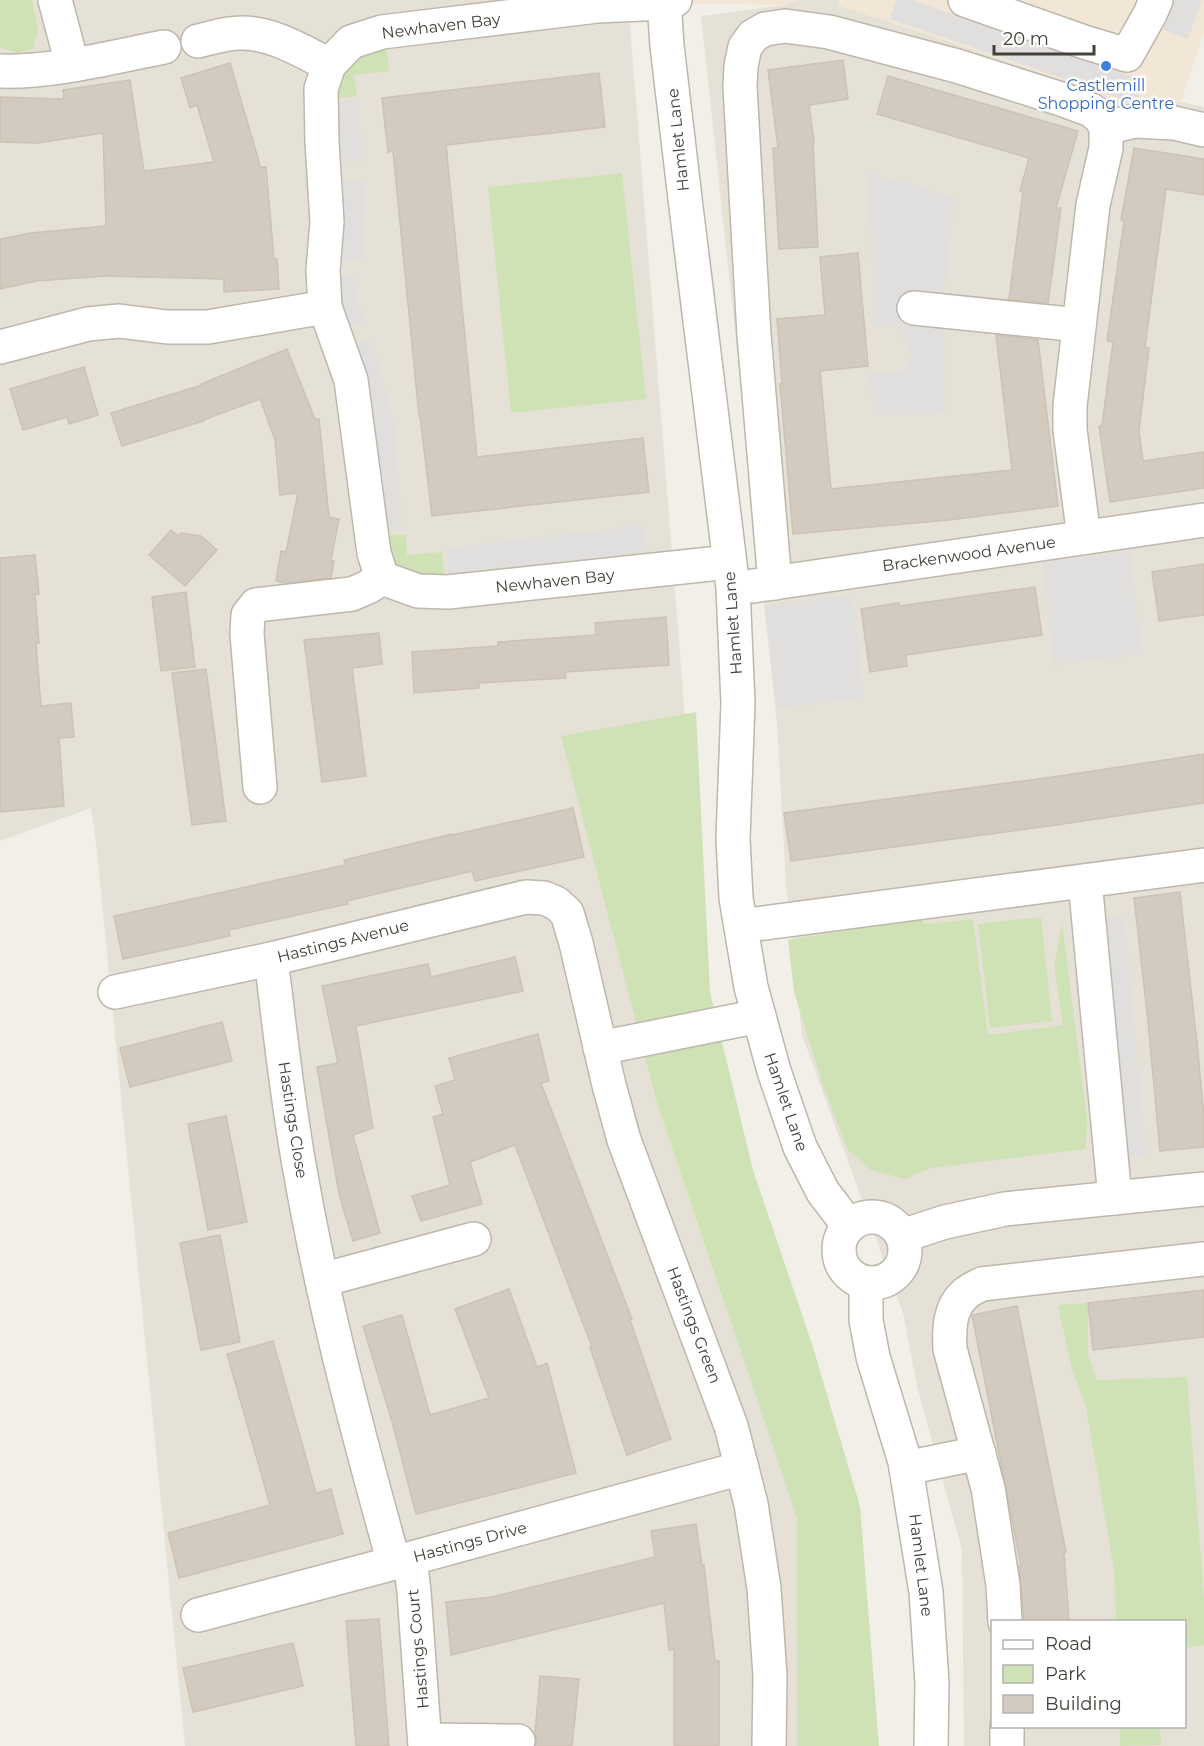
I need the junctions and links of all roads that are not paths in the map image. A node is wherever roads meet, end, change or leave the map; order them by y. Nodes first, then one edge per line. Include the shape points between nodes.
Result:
1 (55, 0) edge
2 (965, 0) edge
3 (1156, 0) edge
4 (668, 1) edge
5 (198, 40) dead end
6 (164, 47) dead end
7 (72, 64) junction
8 (329, 65) junction
9 (0, 70) edge
10 (1106, 128) junction
11 (1204, 130) edge
12 (325, 307) junction
13 (914, 308) dead end
14 (1079, 325) junction
15 (0, 346) edge
16 (1204, 520) edge
17 (1084, 537) junction
18 (731, 575) junction
19 (382, 578) junction
20 (775, 583) junction
21 (260, 787) dead end
22 (1204, 865) edge
23 (1085, 881) junction
24 (567, 914) joint
25 (741, 927) junction
26 (271, 959) junction
27 (115, 992) dead end
28 (759, 1016) junction
29 (600, 1048) junction
30 (1204, 1189) edge
31 (1115, 1198) junction
32 (849, 1226) junction
33 (902, 1236) junction
34 (474, 1239) dead end
35 (1204, 1259) edge
36 (322, 1280) junction
37 (866, 1283) junction
38 (979, 1453) junction
39 (742, 1468) junction
40 (906, 1468) junction
41 (402, 1561) junction
42 (198, 1615) dead end
43 (1005, 1620) edge
44 (1007, 1728) edge
45 (518, 1741) dead end
46 (425, 1743) edge
47 (769, 1746) edge
48 (931, 1746) edge
49 (1007, 1746) edge

1 - 7 street
2 - 3 street via 1127,55
4 - 8 street, Newhaven Bay via 382,32 351,42
4 - 18 street, Hamlet Lane via 667,46
5 - 8 street via 240,33 258,35
6 - 7 street
7 - 9 street
8 - 12 street, Newhaven Bay via 321,89 327,222
10 - 11 street via 1134,121 1174,123
10 - 14 street
10 - 20 street via 1091,110 1071,103 957,66 829,32 785,26 765,29 753,36 745,47 740,87 754,335
12 - 15 street via 208,327 119,321 88,324
12 - 19 street, Newhaven Bay via 351,380 374,553
13 - 14 street
14 - 17 street via 1070,430
16 - 17 street, Brackenwood Avenue
17 - 20 street, Brackenwood Avenue
18 - 19 street, Newhaven Bay via 448,592 418,591
18 - 20 street, Brackenwood Avenue
18 - 25 street, Hamlet Lane via 738,703 734,839
19 - 21 street via 352,594 256,605 248,615
22 - 23 street
23 - 25 street
23 - 31 street
24 - 26 street, Hastings Avenue via 544,898 526,897
24 - 29 street, Hastings Green
25 - 28 street, Hamlet Lane
26 - 27 street, Hastings Avenue
26 - 36 street, Hastings Close via 299,1169
28 - 29 street
28 - 32 street, Hamlet Lane via 800,1147 823,1192
29 - 39 street, Hastings Green via 624,1140 731,1426
30 - 31 street
31 - 33 street via 1005,1209
32 - 33 street via 868,1217 878,1218 889,1221
32 - 37 street via 839,1254 848,1273
33 - 37 street via 905,1257 895,1275 886,1281
34 - 36 street
35 - 38 street via 982,1284 964,1294 954,1309 950,1349
36 - 41 street, Hastings Close via 358,1429
37 - 40 street, Hamlet Lane via 866,1320 873,1357
38 - 40 street
38 - 43 street via 988,1488
39 - 41 street, Hastings Drive
39 - 47 street, Hastings Green via 764,1588 770,1676
40 - 48 street, Hamlet Lane via 926,1592 932,1683
41 - 42 street, Hastings Drive
41 - 46 street, Hastings Court via 414,1592
44 - 49 street
45 - 46 street, Hastings Court

